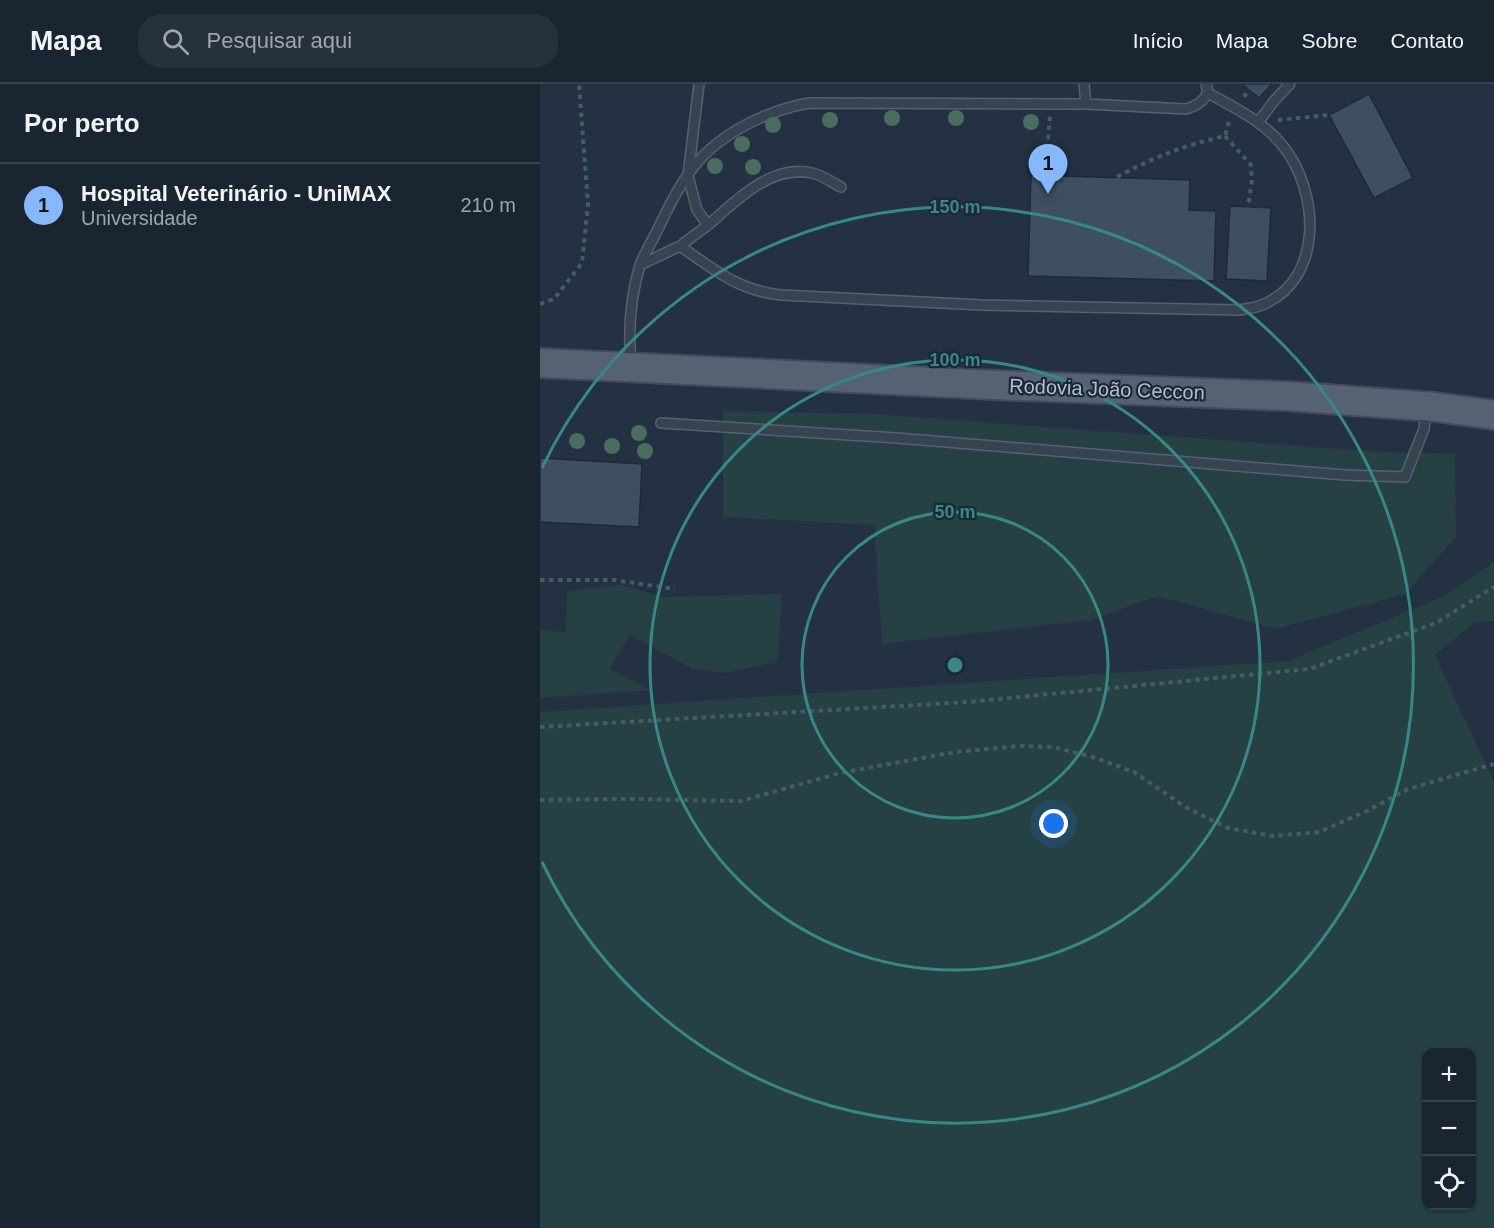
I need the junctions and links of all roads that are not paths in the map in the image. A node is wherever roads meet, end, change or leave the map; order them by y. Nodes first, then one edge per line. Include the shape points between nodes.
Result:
1 (699, 84) edge
2 (1084, 84) edge
3 (1290, 84) edge
4 (1207, 89) edge
5 (1086, 104) junction
6 (1259, 121) junction
7 (688, 176) junction
8 (841, 187) dead end
9 (708, 225) junction
10 (680, 246) junction
11 (640, 264) junction
12 (540, 363) edge
13 (631, 367) junction
14 (1427, 406) junction
15 (1494, 415) edge
16 (661, 423) dead end

1 - 7 lane
2 - 5 lane
3 - 6 lane
4 - 5 lane via 1202,101 1186,109
4 - 6 lane
5 - 7 lane via 809,103 757,119 720,142 695,164
6 - 10 lane via 1295,162 1309,201 1310,225 1305,260 1296,278 1280,295 1262,305 1240,310 982,305 770,294 732,281
7 - 9 lane via 697,210
7 - 11 lane via 667,208
8 - 9 lane via 812,173 778,176 745,194
9 - 10 lane
10 - 11 lane
11 - 13 lane via 630,315
12 - 13 main road, Rodovia João Ceccon
13 - 14 main road, Rodovia João Ceccon via 1286,396
14 - 15 main road, Rodovia João Ceccon
14 - 16 lane via 1424,429 1405,477

